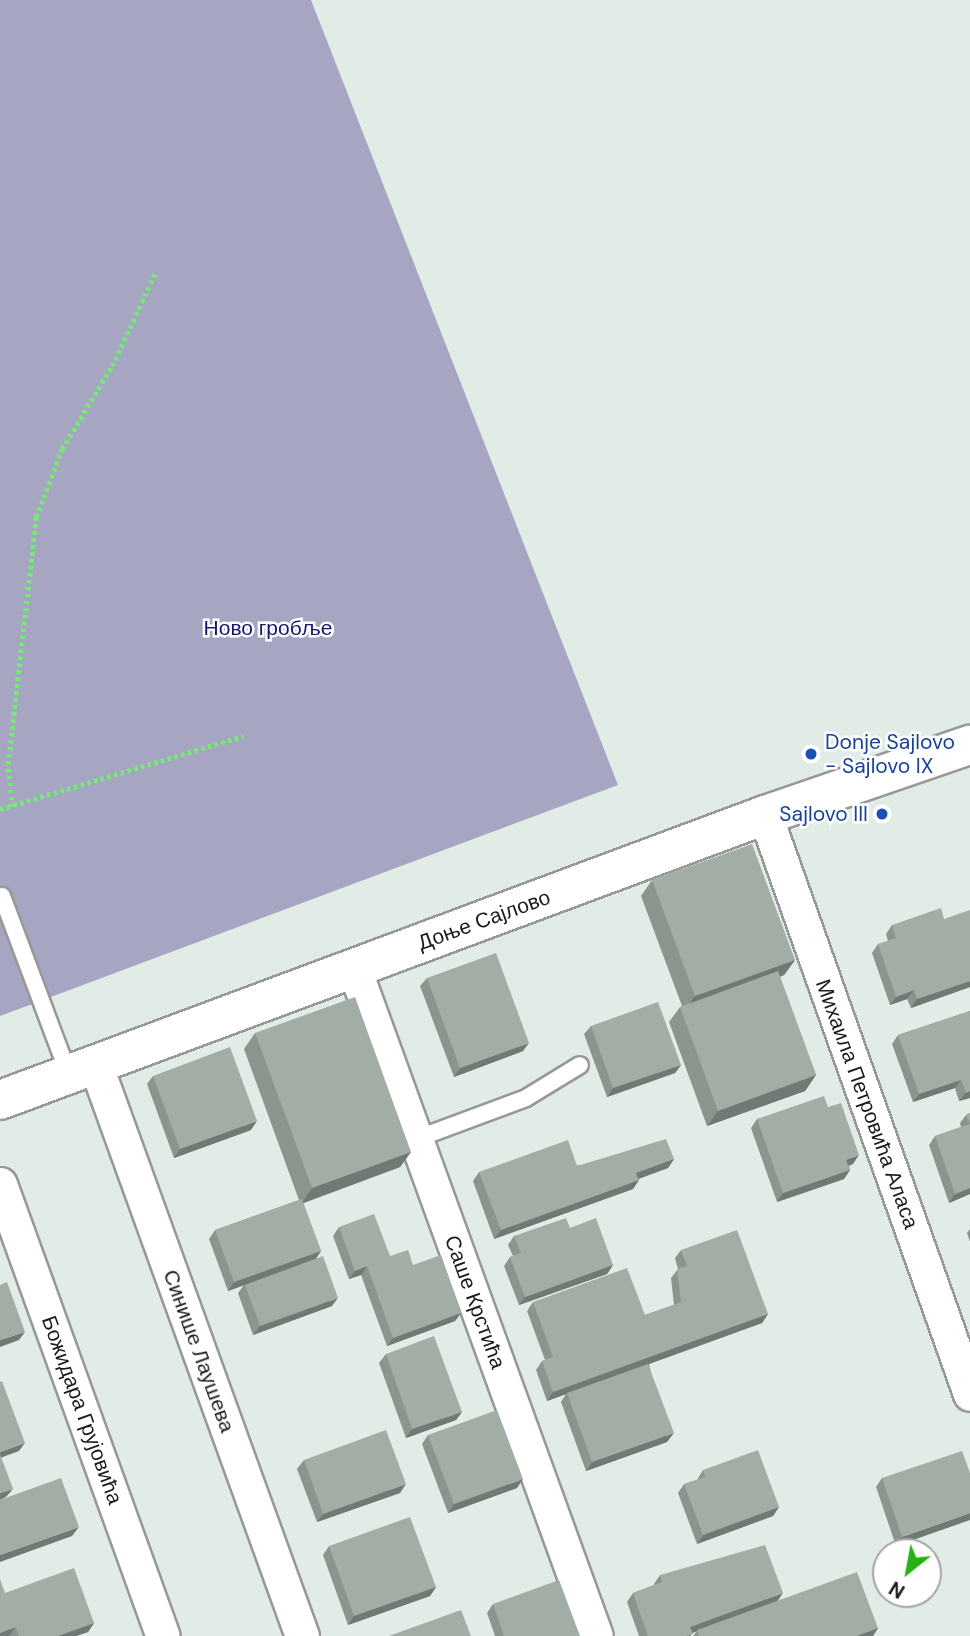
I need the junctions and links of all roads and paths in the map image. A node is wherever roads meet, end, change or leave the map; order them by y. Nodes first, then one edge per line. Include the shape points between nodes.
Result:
1 (156, 271) dead end
2 (243, 736) dead end
3 (970, 745) edge
4 (12, 807) junction
5 (0, 809) edge
6 (765, 815) junction
7 (2, 896) edge
8 (354, 968) junction
9 (61, 1054) dead end
10 (580, 1065) dead end
11 (96, 1066) junction
12 (0, 1100) edge
13 (416, 1139) junction
14 (0, 1184) edge
15 (970, 1394) edge
16 (163, 1636) edge
17 (302, 1636) edge
18 (596, 1636) edge

1 - 4 path via 112,366 62,449 36,517 8,764
2 - 4 path
3 - 6 street, Доње Сајлово
4 - 5 path
6 - 8 street, Доње Сајлово
6 - 15 street, Михаила Петровића Аласа
7 - 9 lane
8 - 11 street, Доње Сајлово
8 - 13 street, Саше Крстића
10 - 13 lane via 526,1098
11 - 12 street, Доње Сајлово
11 - 17 street, Синише Лаушева
13 - 18 street, Саше Крстића
14 - 16 street, Божидара Грујовића

